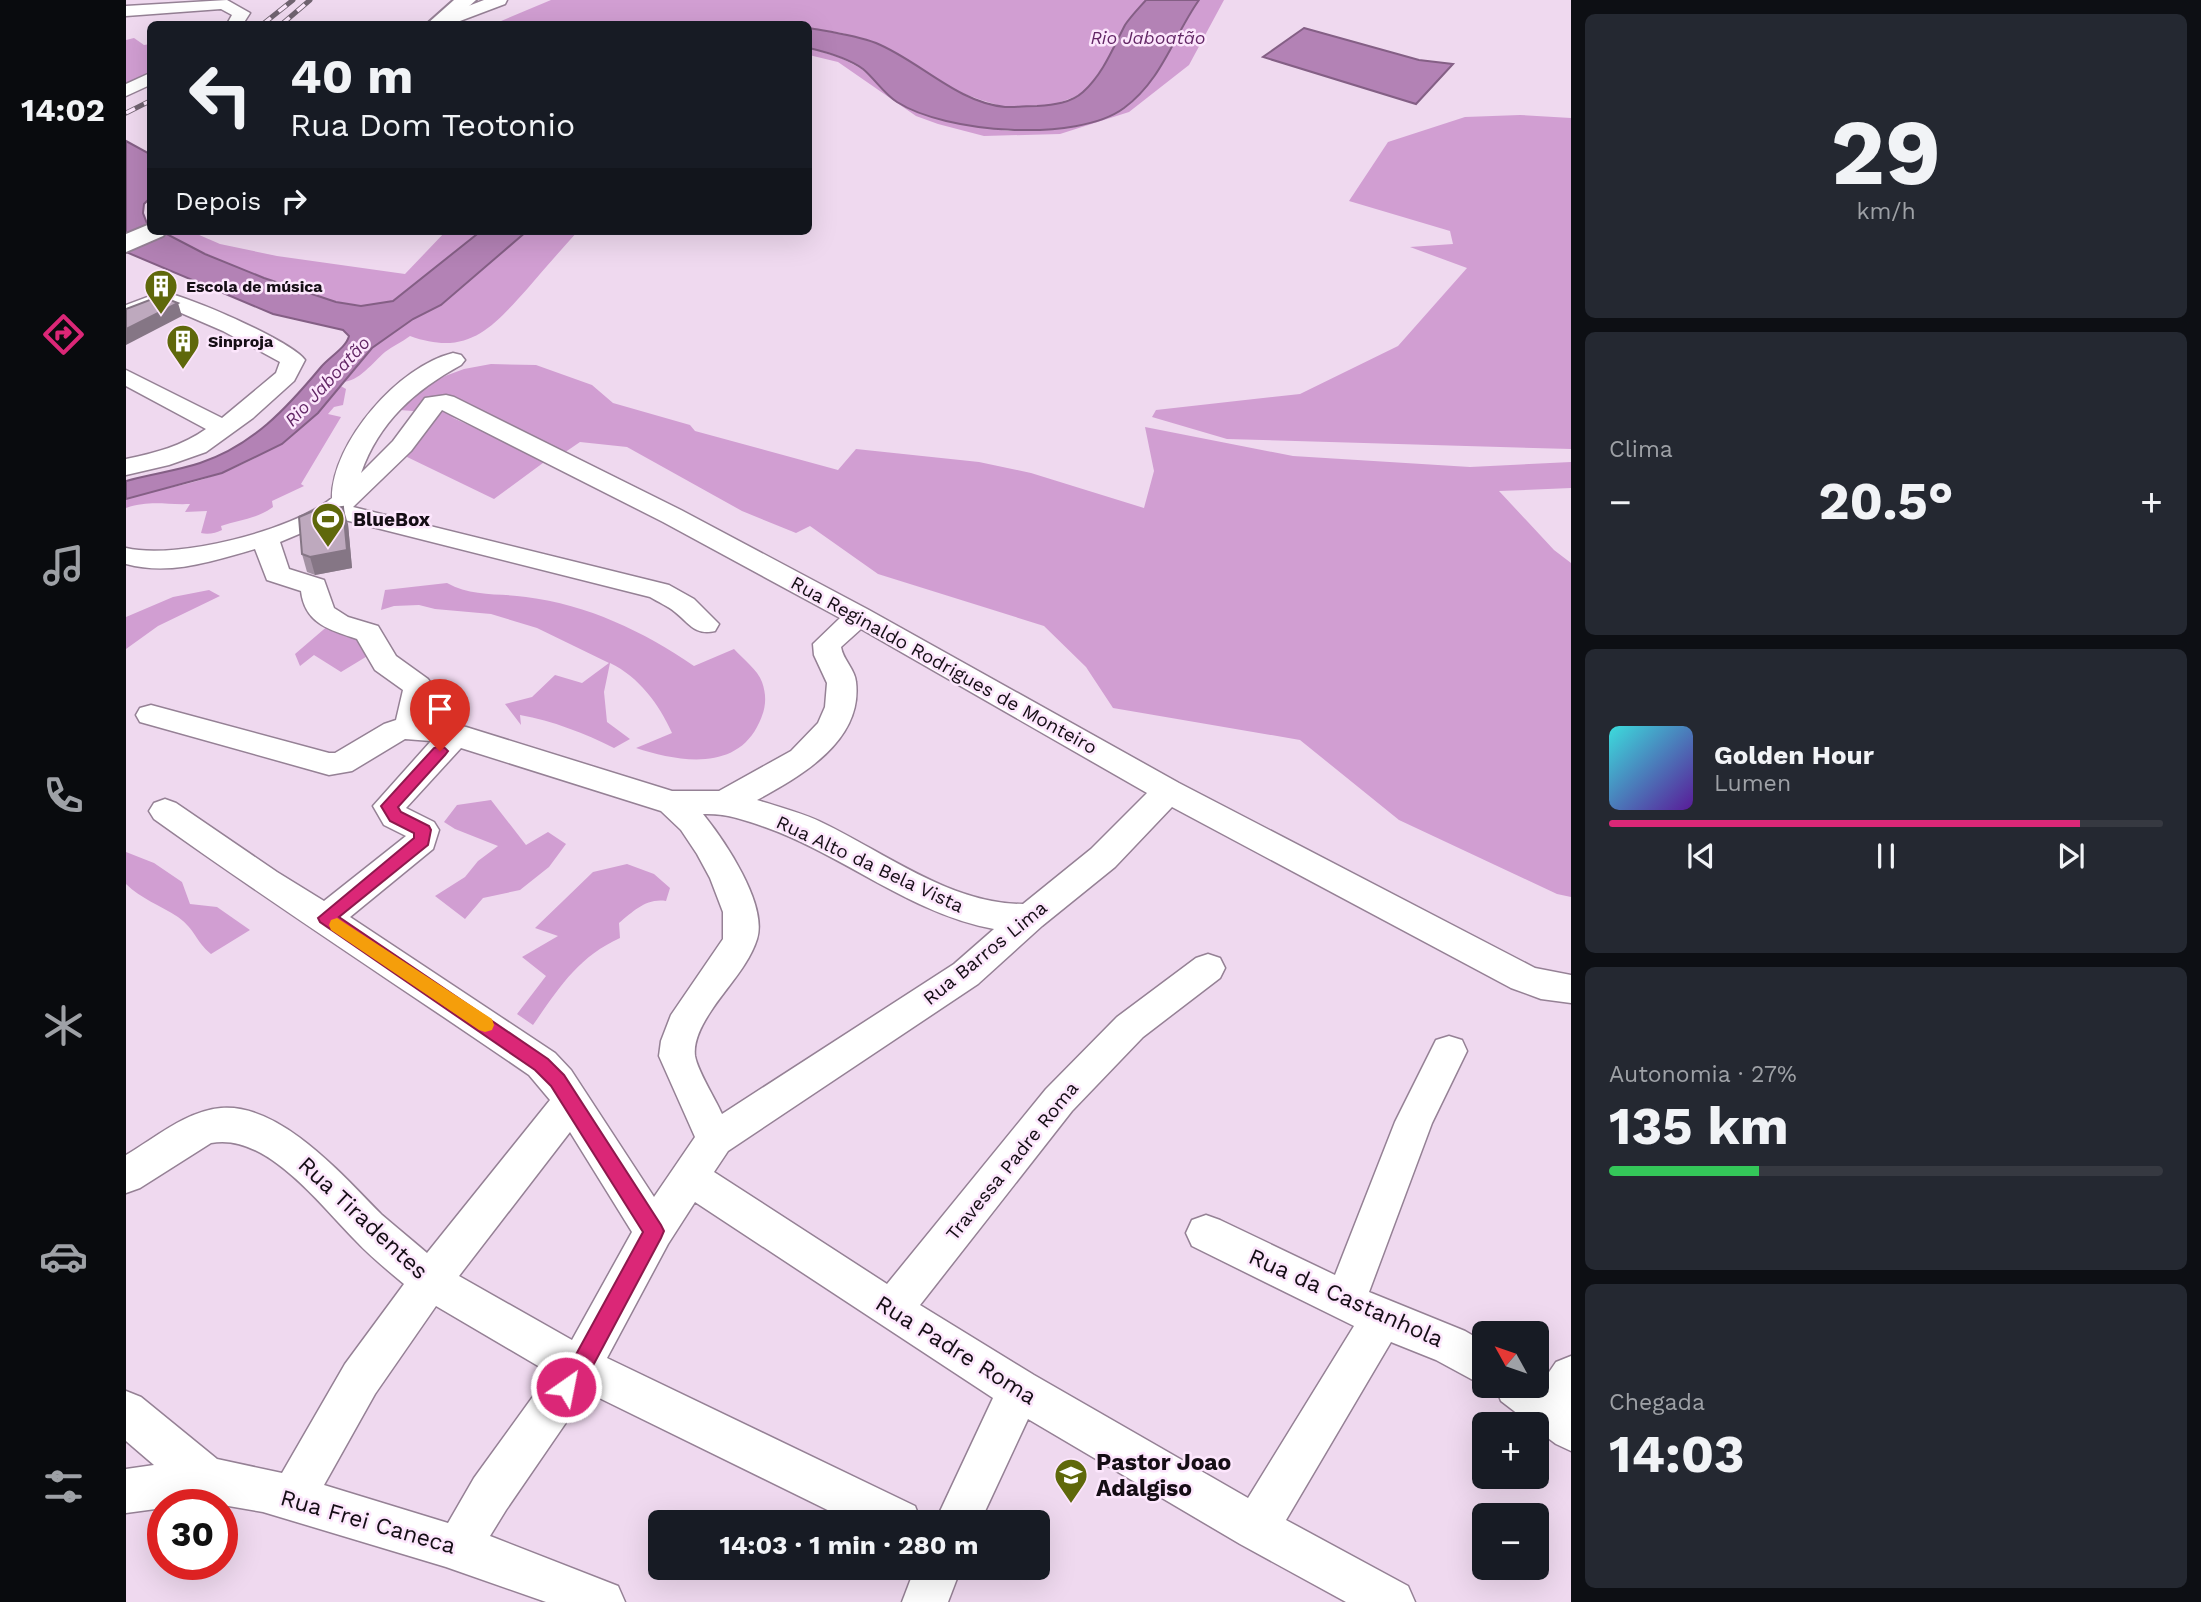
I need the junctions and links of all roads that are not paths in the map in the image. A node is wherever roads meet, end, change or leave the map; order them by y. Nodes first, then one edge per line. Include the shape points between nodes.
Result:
1 (466, 0) edge
2 (499, 0) edge
3 (226, 2) edge
4 (126, 11) edge
5 (179, 21) edge
6 (238, 21) edge
7 (442, 21) edge
8 (446, 21) edge
9 (147, 80) edge
10 (126, 91) edge
11 (147, 234) edge
12 (126, 244) edge
13 (126, 314) edge
14 (453, 360) dead end
15 (126, 377) edge
16 (223, 428) junction
17 (126, 467) edge
18 (340, 504) junction
19 (265, 538) junction
20 (126, 556) edge
21 (158, 561) junction
22 (126, 573) edge
23 (859, 616) junction
24 (705, 624) dead end
25 (151, 715) dead end
26 (431, 731) junction
27 (1168, 791) junction
28 (672, 803) junction
29 (724, 803) junction
30 (165, 811) dead end
31 (1030, 917) junction
32 (326, 918) junction
33 (1208, 968) dead end
34 (1571, 989) edge
35 (1449, 1051) dead end
36 (571, 1102) junction
37 (715, 1139) junction
38 (126, 1176) edge
39 (689, 1177) junction
40 (654, 1231) junction
41 (1206, 1233) dead end
42 (430, 1282) junction
43 (891, 1310) junction
44 (1363, 1310) junction
45 (1472, 1358) edge
46 (580, 1367) junction
47 (1019, 1390) junction
48 (126, 1412) edge
49 (209, 1481) junction
50 (126, 1491) edge
51 (292, 1499) junction
52 (874, 1510) edge
53 (963, 1510) edge
54 (1256, 1528) junction
55 (458, 1549) junction
56 (933, 1580) edge
57 (572, 1596) edge
58 (925, 1602) edge
59 (1392, 1602) edge

1 - 7 main road
2 - 8 street
3 - 4 street
3 - 5 street via 206,14
3 - 6 street via 242,13
9 - 10 street
11 - 12 main road
13 - 16 street via 170,300 293,360 286,376
14 - 18 street via 385,407 345,476
15 - 16 street
16 - 17 street via 186,451
18 - 19 street
18 - 23 street, Rua Reginaldo Rodrigues de Monteiro via 383,466 434,403 442,401
18 - 24 street via 659,591
19 - 21 street
19 - 26 street via 277,574 314,586 315,606 326,618 368,633 385,663 418,686
20 - 21 street
21 - 22 street
23 - 27 street, Rua Reginaldo Rodrigues de Monteiro
23 - 29 street via 827,645 843,686 826,736 799,764
25 - 26 street via 329,764 341,763 395,731
26 - 28 street, Rua Alto da Bela Vista
26 - 32 street via 389,806 395,817 423,830 422,841
27 - 31 street, Rua Barros Lima via 1103,858
27 - 34 street, Rua Reginaldo Rodrigues de Monteiro via 1522,978
28 - 29 street, Rua Alto da Bela Vista
28 - 37 street via 691,820 728,880 742,930 735,948 693,1009 677,1047
29 - 31 street, Rua Alto da Bela Vista via 809,830 972,912
30 - 32 street
31 - 37 street, Rua Barros Lima via 935,996
32 - 36 street via 523,1049 558,1081
33 - 43 street, Travessa Padre Roma via 1129,1027 1059,1100
35 - 44 street via 1413,1122
36 - 40 street
36 - 42 street
37 - 39 street
38 - 42 street, Rua Tiradentes via 203,1128 247,1126 298,1156 370,1230
39 - 40 street
39 - 43 street, Rua Padre Roma
40 - 46 street
41 - 44 street, Rua da Castanhola
42 - 46 street, Rua Tiradentes
42 - 51 street via 360,1379
43 - 47 street, Rua Padre Roma
44 - 45 street, Rua da Castanhola
44 - 54 street
46 - 52 street, Rua Tiradentes
46 - 55 street via 490,1494
47 - 53 street
47 - 54 street, Rua Padre Roma
48 - 49 street
49 - 50 street, Rua Frei Caneca
49 - 51 street, Rua Frei Caneca
51 - 55 street, Rua Frei Caneca
54 - 59 street, Rua Padre Roma
55 - 57 street, Rua Frei Caneca
56 - 58 street

